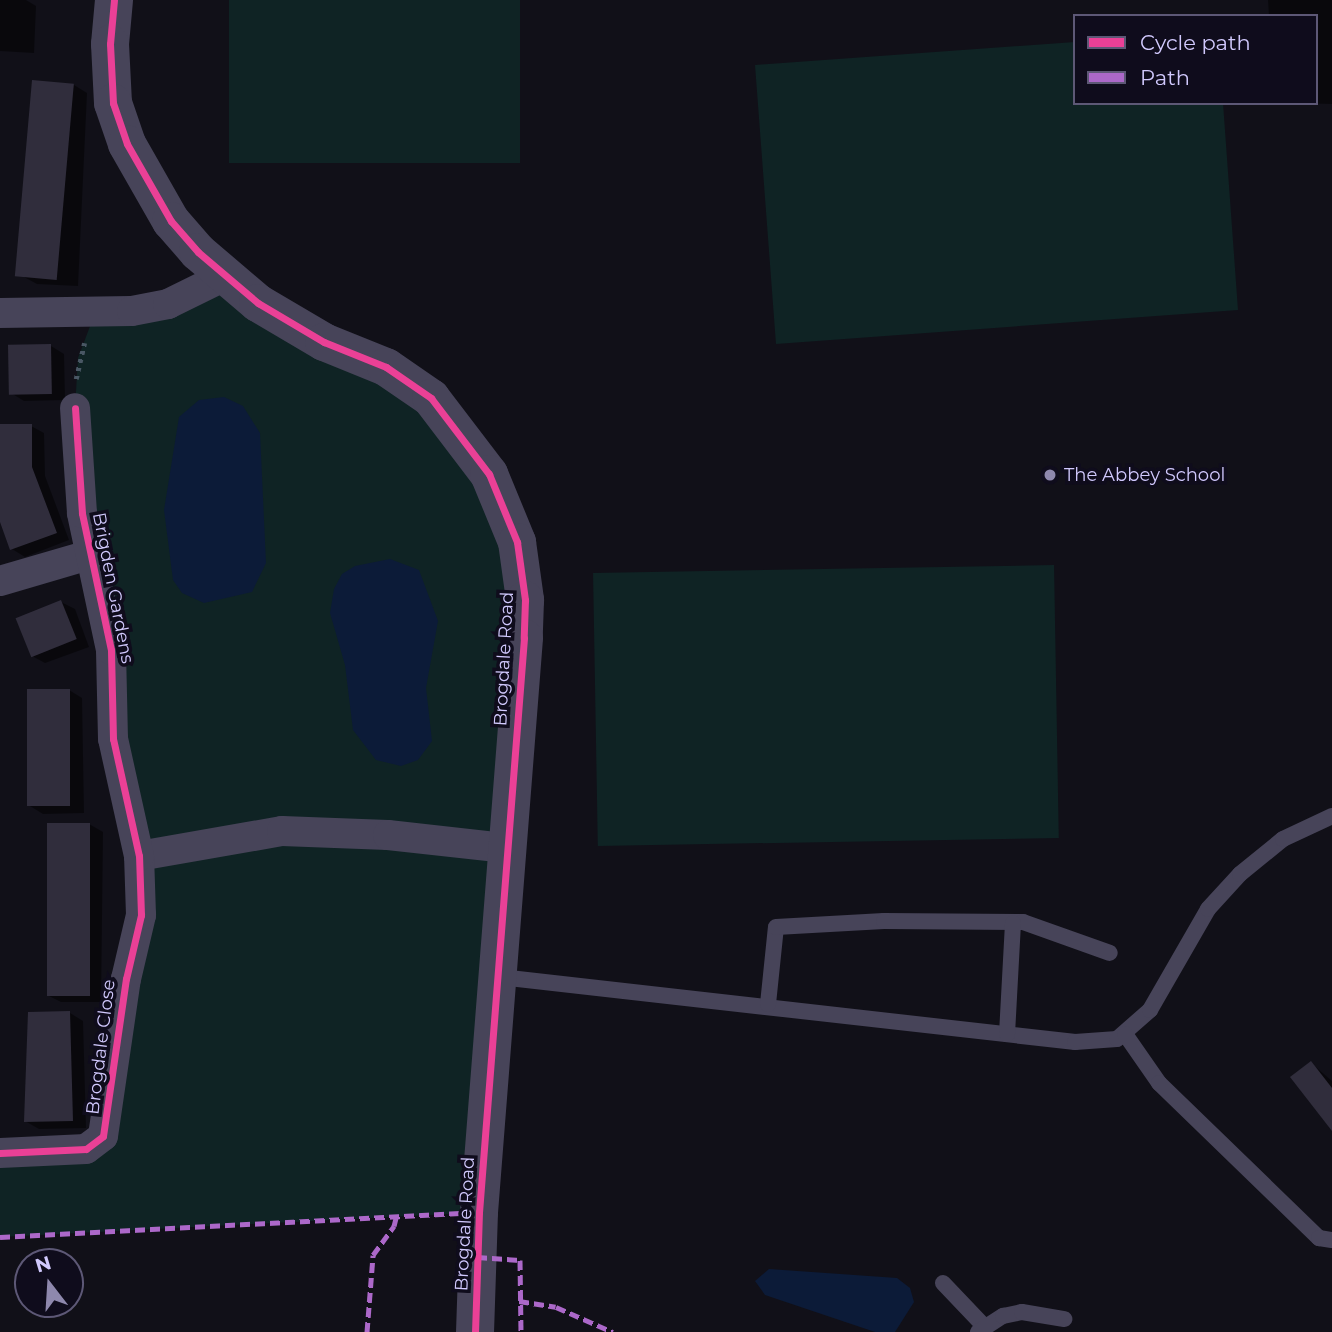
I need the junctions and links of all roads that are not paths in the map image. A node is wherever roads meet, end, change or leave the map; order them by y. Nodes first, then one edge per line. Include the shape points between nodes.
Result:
1 (114, 0) edge
2 (225, 276) junction
3 (0, 313) edge
4 (75, 408) road end
5 (89, 555) junction
6 (0, 581) edge
7 (1332, 816) edge
8 (506, 848) junction
9 (139, 856) junction
10 (1013, 923) junction
11 (1110, 953) dead end
12 (500, 977) junction
13 (768, 1004) junction
14 (1007, 1034) junction
15 (1125, 1034) junction
16 (0, 1153) edge
17 (1332, 1240) edge
18 (943, 1283) dead end
19 (1064, 1319) dead end
20 (981, 1329) edge
21 (475, 1332) edge

1 - 2 street, Brogdale Road via 111,80 127,144 171,220
2 - 3 street via 168,304 95,313
2 - 8 street, Brogdale Road via 295,326 412,383 446,415 489,474 517,542 526,600
4 - 5 street, Brigden Gardens via 74,440
5 - 6 street
5 - 9 street, Brigden Gardens via 111,650 113,739
7 - 15 lane via 1283,839 1240,874 1208,909 1150,1010
8 - 9 street via 388,835 282,831
8 - 12 street, Brogdale Road
9 - 16 street, Brogdale Close via 141,915 126,979 103,1136 86,1149
10 - 11 lane
10 - 13 lane via 884,921 776,927
10 - 14 lane
12 - 13 lane
12 - 21 street, Brogdale Road via 479,1212
13 - 14 lane
14 - 15 lane via 1098,1042
15 - 17 lane via 1159,1083 1319,1238
18 - 20 lane
19 - 20 lane via 1022,1312

